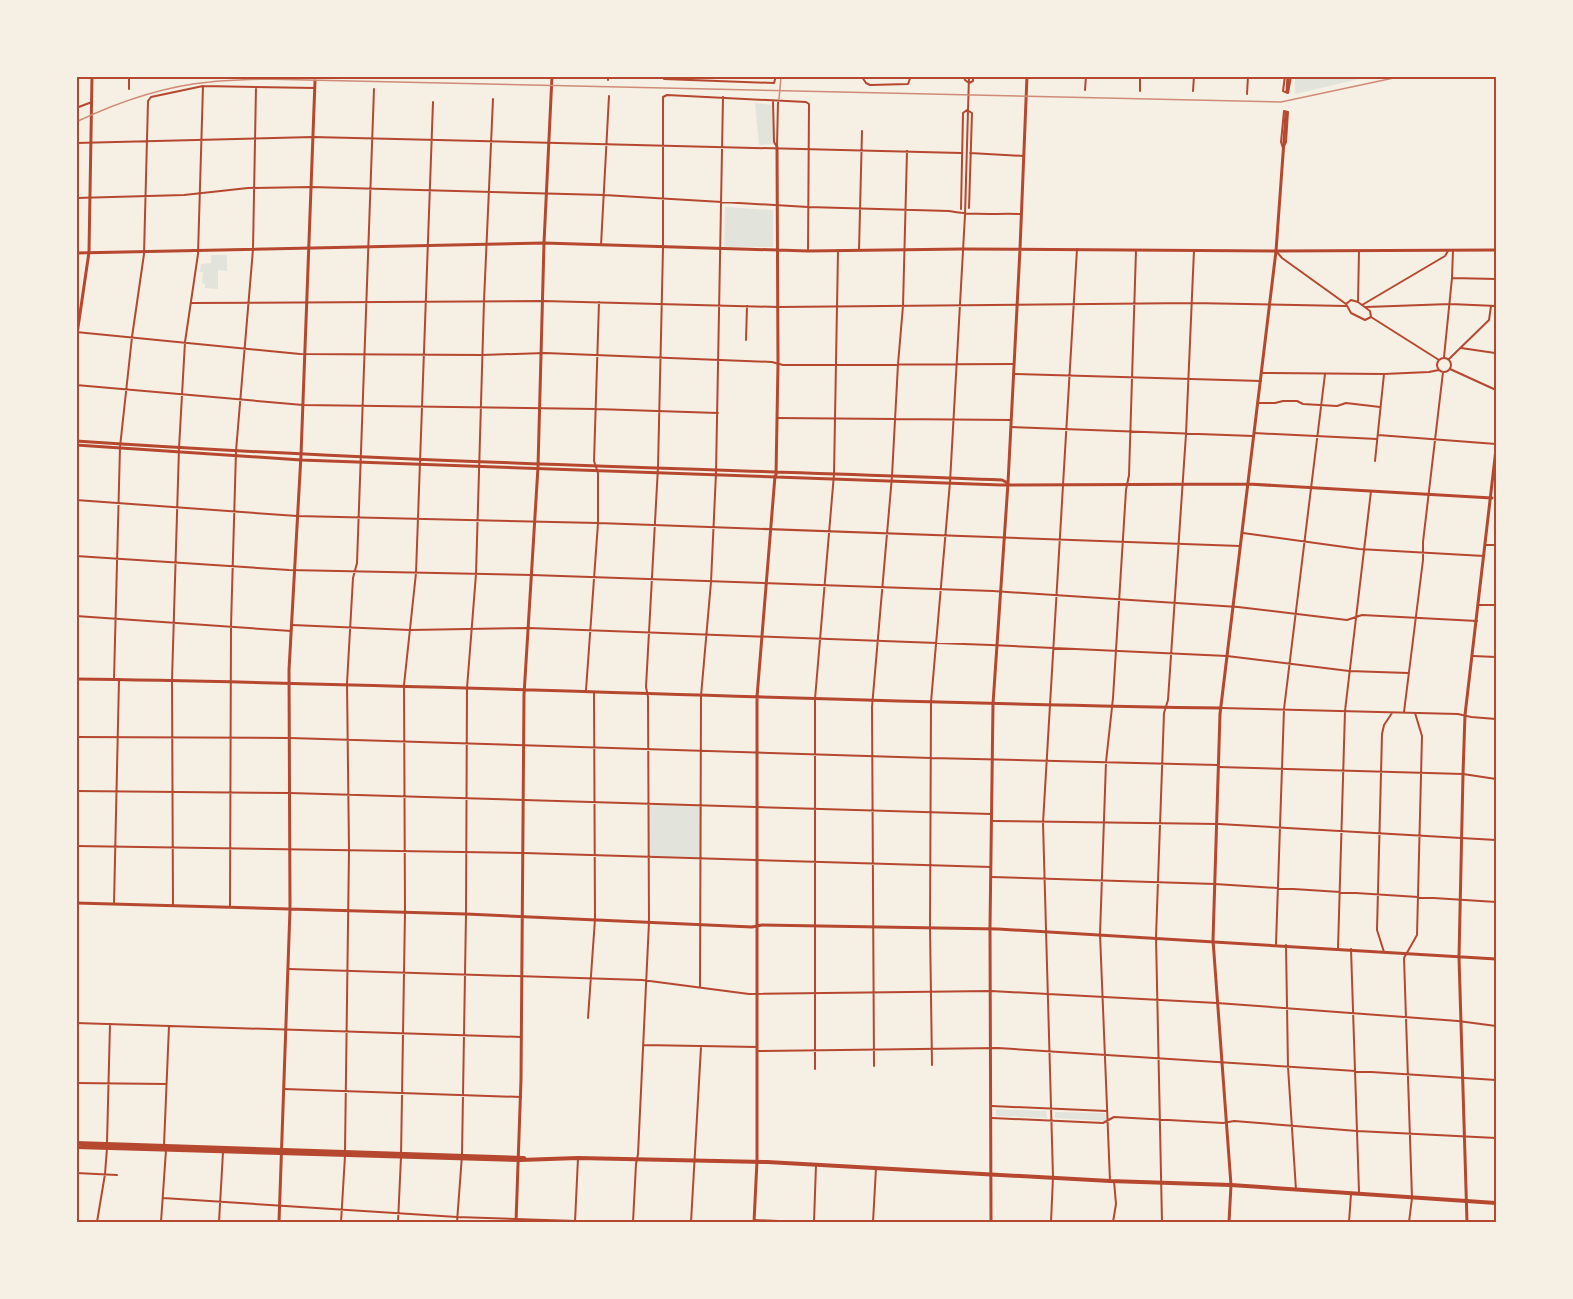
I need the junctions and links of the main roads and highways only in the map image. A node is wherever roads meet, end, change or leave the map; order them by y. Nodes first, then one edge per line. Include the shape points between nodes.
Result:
1 (76, 1143) edge
2 (107, 1146) junction
3 (76, 1147) edge
4 (165, 1148) junction
5 (282, 1151) junction
6 (1497, 1203) edge

1 - 2 main road
2 - 3 main road
2 - 4 main road
4 - 5 main road
4 - 5 main road
5 - 6 main road via 757,1161

